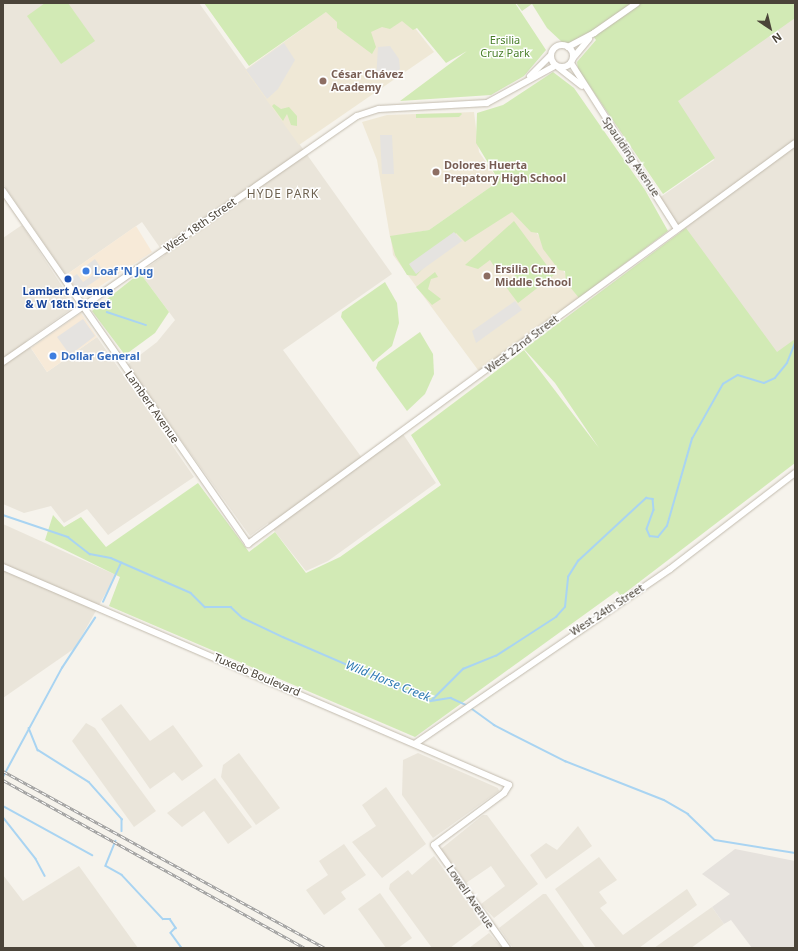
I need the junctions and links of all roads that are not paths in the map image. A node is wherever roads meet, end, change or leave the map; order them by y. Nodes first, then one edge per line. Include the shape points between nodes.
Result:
1 (637, 3) edge
2 (594, 34) junction
3 (568, 47) junction
4 (550, 56) junction
5 (572, 60) junction
6 (557, 67) junction
7 (520, 85) junction
8 (584, 89) junction
9 (795, 143) edge
10 (3, 191) edge
11 (676, 227) junction
12 (82, 307) junction
13 (3, 362) edge
14 (795, 473) edge
15 (248, 544) joint
16 (3, 567) edge
17 (416, 744) junction
18 (434, 845) joint
19 (507, 948) edge

1 - 2 street
2 - 3 street
2 - 5 street
3 - 4 street, West 18th Street via 556,46
3 - 5 street, Spaulding Avenue
4 - 6 street
4 - 7 street, West 18th Street
5 - 6 street, West 18th Street
5 - 8 street, Spaulding Avenue
6 - 7 street, West 18th Street
6 - 8 street, Spaulding Avenue
7 - 12 street, West 18th Street via 487,103 379,109 357,116
8 - 11 street, Spaulding Avenue via 648,180
9 - 11 street, West 22nd Street
10 - 12 street, Lambert Avenue
11 - 15 street, West 22nd Street via 456,394
12 - 13 street, West 18th Street
12 - 15 street, Lambert Avenue
14 - 17 street, West 24th Street via 670,568
16 - 17 street, Tuxedo Boulevard
17 - 18 street, Tuxedo Boulevard via 509,785 504,793
18 - 19 street, Lowell Avenue

